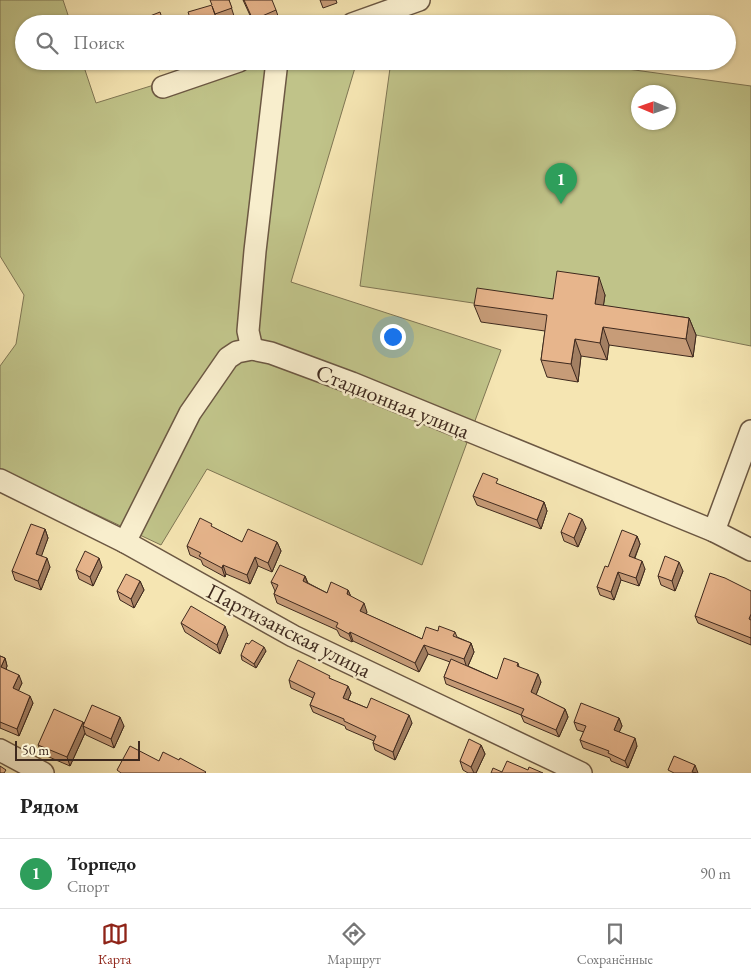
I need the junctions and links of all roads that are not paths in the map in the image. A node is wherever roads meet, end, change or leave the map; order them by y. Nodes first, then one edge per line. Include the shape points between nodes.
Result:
1 (420, 0) edge
2 (378, 15) edge
3 (213, 70) edge
4 (276, 70) edge
5 (163, 87) dead end
6 (252, 349) junction
7 (751, 431) edge
8 (0, 480) edge
9 (714, 531) junction
10 (124, 542) junction
11 (751, 550) edge
12 (0, 750) edge
13 (43, 773) edge
14 (581, 773) edge

1 - 2 street
3 - 5 street
4 - 6 street via 253,269 248,331
6 - 9 street, Стадионная улица via 352,383
6 - 10 street via 228,358 190,413
7 - 9 street
8 - 10 street, Партизанская улица
9 - 11 street, Стадионная улица
10 - 14 street, Партизанская улица via 293,636
12 - 13 street

